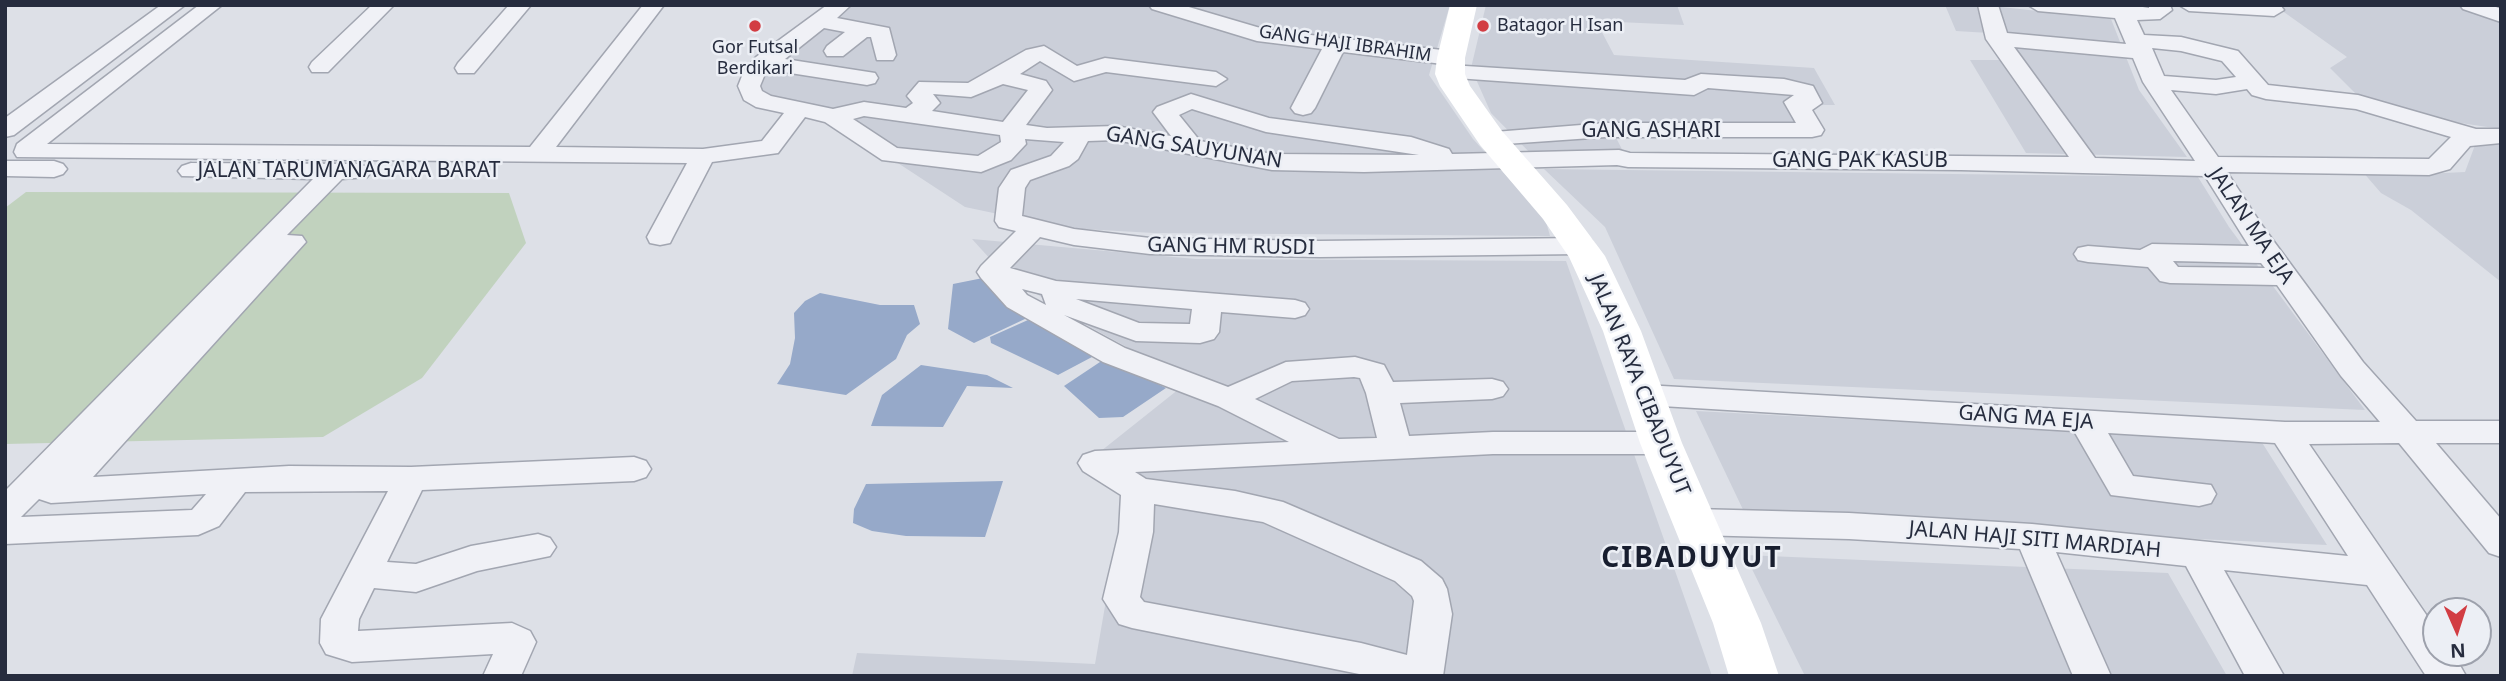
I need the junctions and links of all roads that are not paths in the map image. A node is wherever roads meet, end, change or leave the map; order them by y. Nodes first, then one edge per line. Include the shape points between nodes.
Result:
1 (174, 5) edge
2 (212, 5) edge
3 (384, 5) edge
4 (521, 5) edge
5 (654, 5) edge
6 (841, 5) edge
7 (1159, 5) edge
8 (1464, 5) edge
9 (1988, 5) edge
10 (2038, 5) edge
11 (2160, 5) edge
12 (2189, 5) edge
13 (2470, 5) edge
14 (2121, 9) edge
15 (2088, 10) junction
16 (2274, 10) dead end
17 (2501, 16) edge
18 (820, 21) junction
19 (863, 29) junction
20 (2100, 35) dead end
21 (1997, 39) junction
22 (2140, 46) junction
23 (1334, 47) junction
24 (835, 51) dead end
25 (885, 55) dead end
26 (764, 62) junction
27 (1450, 65) junction
28 (320, 67) dead end
29 (466, 68) dead end
30 (1001, 76) junction
31 (867, 78) dead end
32 (1216, 79) dead end
33 (2252, 80) junction
34 (2154, 82) junction
35 (1303, 108) dead end
36 (798, 109) junction
37 (912, 115) junction
38 (833, 116) junction
39 (5, 130) edge
40 (1010, 130) junction
41 (1606, 130) junction
42 (1812, 130) joint
43 (1079, 136) junction
44 (2474, 136) junction
45 (2501, 136) edge
46 (19, 148) edge
47 (1193, 149) junction
48 (1501, 149) junction
49 (539, 152) junction
50 (1619, 156) junction
51 (1452, 162) junction
52 (612, 164) junction
53 (697, 165) junction
54 (2087, 165) junction
55 (2210, 166) junction
56 (6, 169) edge
57 (345, 172) junction
58 (1034, 228) junction
59 (660, 237) dead end
60 (1150, 246) junction
61 (1581, 246) junction
62 (270, 250) junction
63 (2088, 254) dead end
64 (2277, 266) junction
65 (991, 272) junction
66 (1055, 289) junction
67 (1131, 295) junction
68 (1207, 302) junction
69 (218, 304) junction
70 (1295, 309) dead end
71 (166, 360) junction
72 (1492, 390) dead end
73 (1382, 393) junction
74 (1645, 395) junction
75 (1229, 399) junction
76 (125, 403) junction
77 (2085, 422) junction
78 (2408, 432) junction
79 (2501, 432) edge
80 (2285, 433) junction
81 (1661, 443) junction
82 (1396, 447) junction
83 (1339, 452) junction
84 (634, 469) dead end
85 (411, 479) junction
86 (234, 483) junction
87 (61, 490) junction
88 (1138, 491) junction
89 (2199, 494) dead end
90 (12, 499) edge
91 (1695, 522) junction
92 (5, 531) edge
93 (2032, 537) junction
94 (2501, 544) edge
95 (538, 547) dead end
96 (2197, 554) junction
97 (2375, 572) junction
98 (365, 574) junction
99 (1424, 675) edge
100 (502, 676) edge
101 (1754, 676) edge
102 (2092, 676) edge
103 (2265, 676) edge
104 (2447, 676) edge

1 - 39 street
2 - 46 street
3 - 28 street
4 - 29 street
5 - 49 street
6 - 18 street
7 - 23 street, GANG HAJI IBRAHIM via 1265,36
8 - 27 main road
9 - 21 street
10 - 15 street
11 - 14 street via 2162,10 2153,15
12 - 16 street
13 - 17 street
14 - 15 street
14 - 22 street, JALAN MA EJA
15 - 20 street
18 - 19 street
18 - 26 street
19 - 24 street
19 - 25 street via 884,35
21 - 22 street
21 - 54 street
22 - 33 street via 2181,44 2230,56
22 - 34 street, JALAN MA EJA
23 - 27 street, GANG HAJI IBRAHIM
23 - 35 street
26 - 31 street
26 - 36 street, GANG SAUYUNAN via 751,76 752,95
27 - 42 street, GANG HAJI IBRAHIM via 1695,88 1695,82 1701,81 1784,86 1805,91 1810,103 1796,102
27 - 48 main road, JALAN RAYA CIBADUYUT via 1459,94
30 - 32 street via 1045,53 1074,74 1101,65
30 - 37 street via 976,89 927,87 919,96 928,103
30 - 40 street via 1040,88
33 - 34 street via 2216,87
33 - 44 street via 2266,92
34 - 55 street, JALAN MA EJA
36 - 38 street, GANG SAUYUNAN
36 - 53 street, JALAN TARUMANAGARA BARAT via 769,148
37 - 38 street, GANG SAUYUNAN via 864,109
37 - 40 street, GANG SAUYUNAN
38 - 40 street via 891,155 954,163 981,164 1002,155 1014,144
40 - 43 street, GANG SAUYUNAN
41 - 42 street, GANG ASHARI
41 - 48 street, GANG ASHARI
41 - 50 street
43 - 47 street, GANG SAUYUNAN via 1116,132
43 - 58 street, GANG HM RUSDI via 1060,161 1020,175 1013,184 1008,221
44 - 45 street
44 - 55 street, GANG PAK KASUB via 2461,141 2441,164 2429,167
46 - 49 street, JALAN TARUMANAGARA BARAT
46 - 56 street
47 - 51 street, GANG SAUYUNAN via 1272,162
47 - 51 street via 1165,112 1191,101 1266,125 1411,144
48 - 50 street, GANG PAK KASUB
48 - 51 street, GANG SAUYUNAN
48 - 61 main road, JALAN RAYA CIBADUYUT
49 - 52 street, JALAN TARUMANAGARA BARAT
50 - 54 street, GANG PAK KASUB via 1628,160
52 - 53 street, JALAN TARUMANAGARA BARAT
52 - 57 street, JALAN TARUMANAGARA BARAT
53 - 59 street
54 - 55 street, GANG PAK KASUB
55 - 64 street, JALAN MA EJA
56 - 57 street, JALAN TARUMANAGARA BARAT
57 - 62 street
58 - 60 street, GANG HM RUSDI
58 - 65 street
60 - 61 street, GANG HM RUSDI
60 - 67 street
61 - 74 main road, JALAN RAYA CIBADUYUT via 1622,331
62 - 69 street
62 - 69 street via 244,293
63 - 64 street via 2156,259 2170,275
64 - 78 street, JALAN MA EJA via 2352,369
65 - 66 street
65 - 75 street via 1017,301 1072,334
66 - 67 street
66 - 68 street via 1059,303 1136,332 1200,334
67 - 68 street
68 - 70 street
69 - 71 street
69 - 71 street via 193,315
71 - 76 street
72 - 73 street
73 - 75 street via 1373,372 1323,368 1286,372
73 - 82 street
74 - 77 street, GANG MA EJA
74 - 81 main road, JALAN RAYA CIBADUYUT
75 - 83 street
76 - 87 street
76 - 90 street
77 - 80 street, GANG MA EJA
77 - 89 street via 2123,487
78 - 79 street, GANG MA EJA
78 - 80 street, GANG MA EJA
78 - 94 street, JALAN MA EJA
80 - 97 street
81 - 82 street
81 - 91 main road, JALAN RAYA CIBADUYUT
82 - 83 street
83 - 88 street via 1095,463
84 - 85 street
85 - 86 street via 289,478
85 - 98 street
86 - 87 street
86 - 92 street via 198,522
87 - 90 street
88 - 99 street via 1271,511 1421,579 1433,614
88 - 99 street via 1136,532 1121,600 1132,614 1361,658
91 - 93 street, JALAN HAJI SITI MARDIAH
91 - 101 main road, JALAN RAYA CIBADUYUT
93 - 96 street, JALAN HAJI SITI MARDIAH
93 - 102 street
95 - 98 street via 471,559 416,578
96 - 97 street, JALAN HAJI SITI MARDIAH
96 - 103 street
97 - 104 street
98 - 100 street via 340,619 339,643 352,647 513,638 517,642

